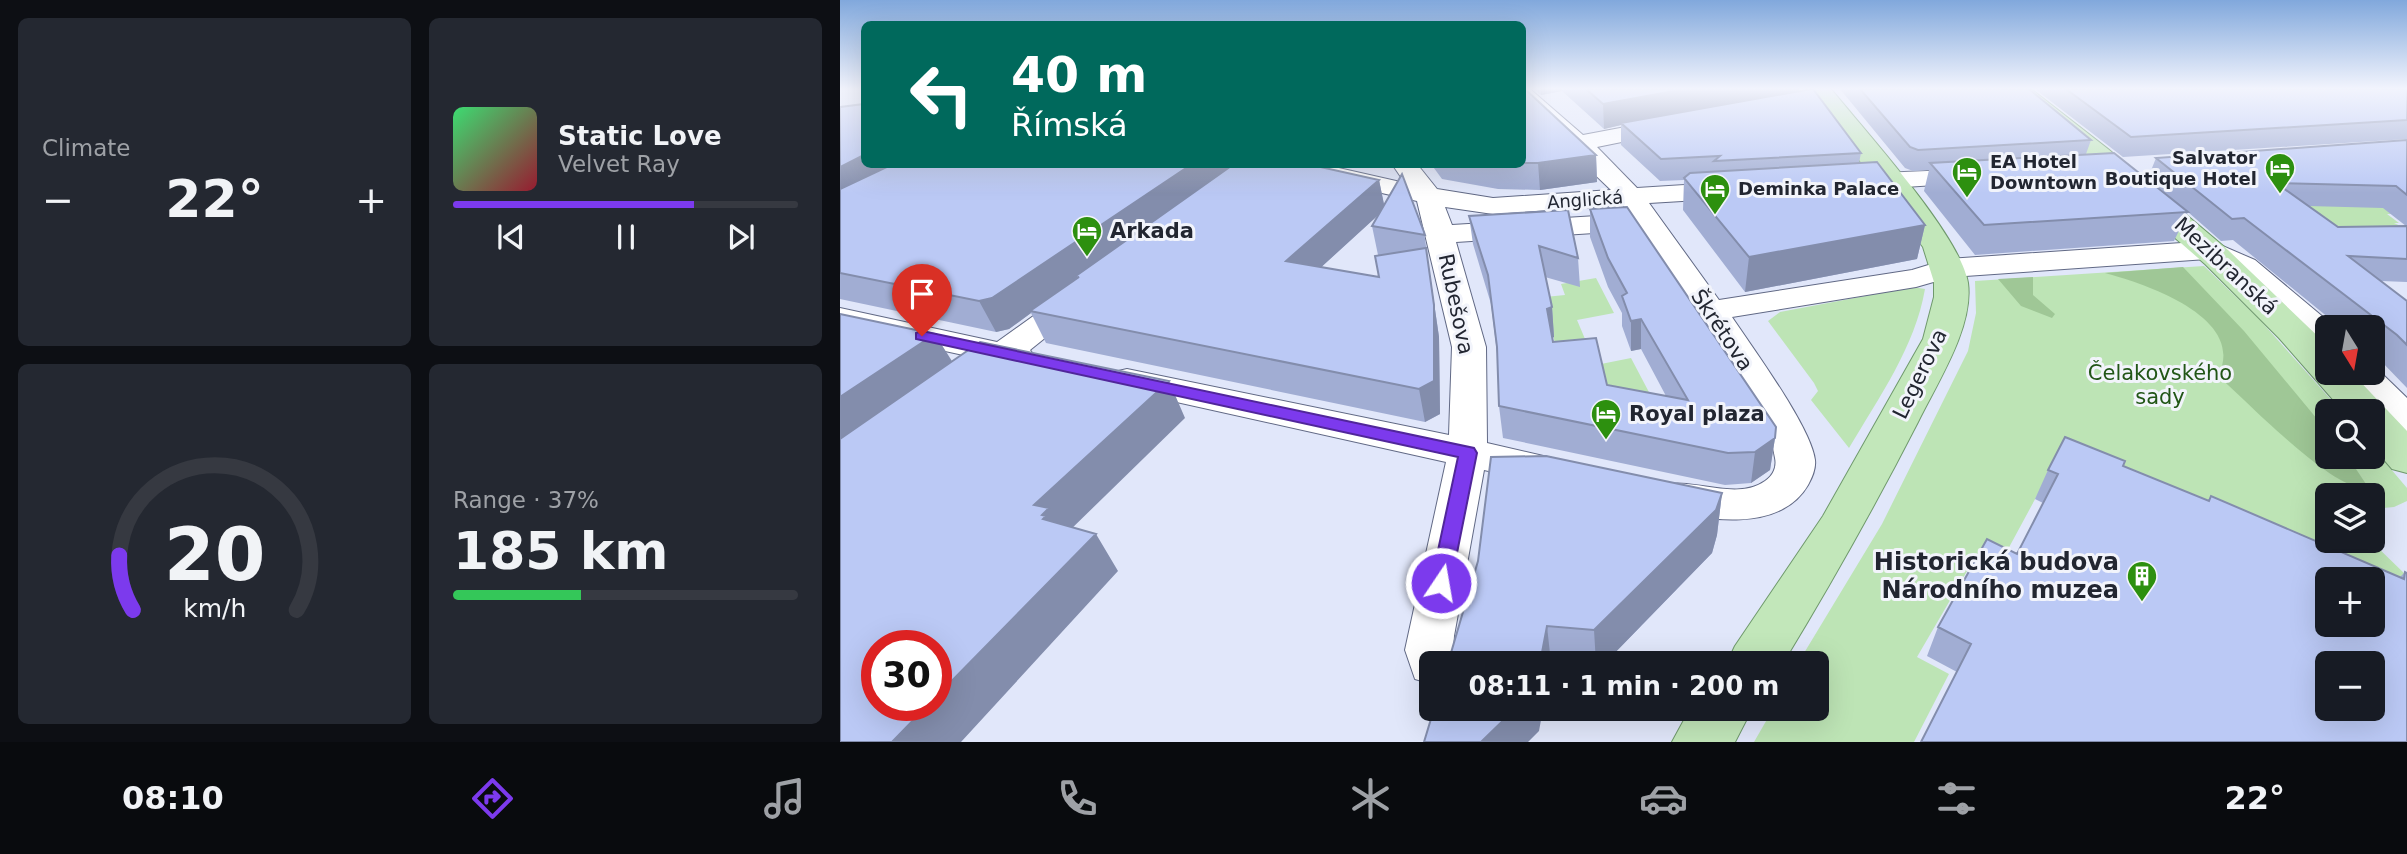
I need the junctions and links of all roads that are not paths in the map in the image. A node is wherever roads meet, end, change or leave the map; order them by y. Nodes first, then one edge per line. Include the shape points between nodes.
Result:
1 (1558, 124) edge
2 (1681, 124) edge
3 (1845, 124) edge
4 (2057, 124) edge
5 (1580, 143) junction
6 (2158, 167) edge
7 (1304, 168) edge
8 (1403, 168) edge
9 (1406, 168) edge
10 (2118, 169) junction
11 (2083, 171) edge
12 (2000, 175) edge
13 (1363, 181) junction
14 (1888, 181) junction
15 (1839, 183) edge
16 (1761, 188) edge
17 (1428, 196) junction
18 (1640, 209) junction
19 (1441, 234) junction
20 (2211, 250) junction
21 (1948, 268) junction
22 (1097, 285) edge
23 (1709, 311) junction
24 (840, 318) edge
25 (2315, 320) edge
26 (1003, 353) junction
27 (2315, 355) edge
28 (1048, 363) edge
29 (1089, 372) edge
30 (960, 385) edge
31 (2342, 385) edge
32 (2374, 385) edge
33 (2354, 399) edge
34 (2407, 420) edge
35 (2385, 433) edge
36 (1468, 453) junction
37 (2407, 457) edge
38 (1573, 475) edge
39 (1638, 489) edge
40 (1429, 651) edge
41 (1762, 651) edge
42 (1716, 721) edge
43 (1701, 742) edge

1 - 5 street, Škrétova
2 - 5 street
3 - 14 main road, Legerova
4 - 10 main road, Mezibranská
5 - 18 street, Škrétova
6 - 10 main road
7 - 13 street
8 - 13 street via 1394,177
9 - 17 street, Rubešova
10 - 11 street
10 - 20 main road, Mezibranská
12 - 14 street
13 - 17 street
14 - 15 street
14 - 21 main road, Legerova via 1939,247
16 - 18 street, Anglická
17 - 18 street via 1535,211
17 - 19 street, Rubešova
18 - 19 street, Anglická
18 - 23 street, Škrétova
19 - 36 street, Rubešova via 1450,319 1469,347
20 - 21 street
20 - 25 street via 2244,266
20 - 27 main road, Mezibranská
21 - 23 street via 1916,278
21 - 41 main road, Legerova via 1951,296 1941,339 1840,529
22 - 26 street
23 - 39 street, Škrétova via 1794,445 1796,460 1790,481 1766,500 1730,505
24 - 26 street
26 - 28 street
26 - 30 street
29 - 36 street
31 - 33 main road, Mezibranská
32 - 34 street
35 - 37 main road
36 - 38 street
36 - 40 street, Rubešova
42 - 43 main road

